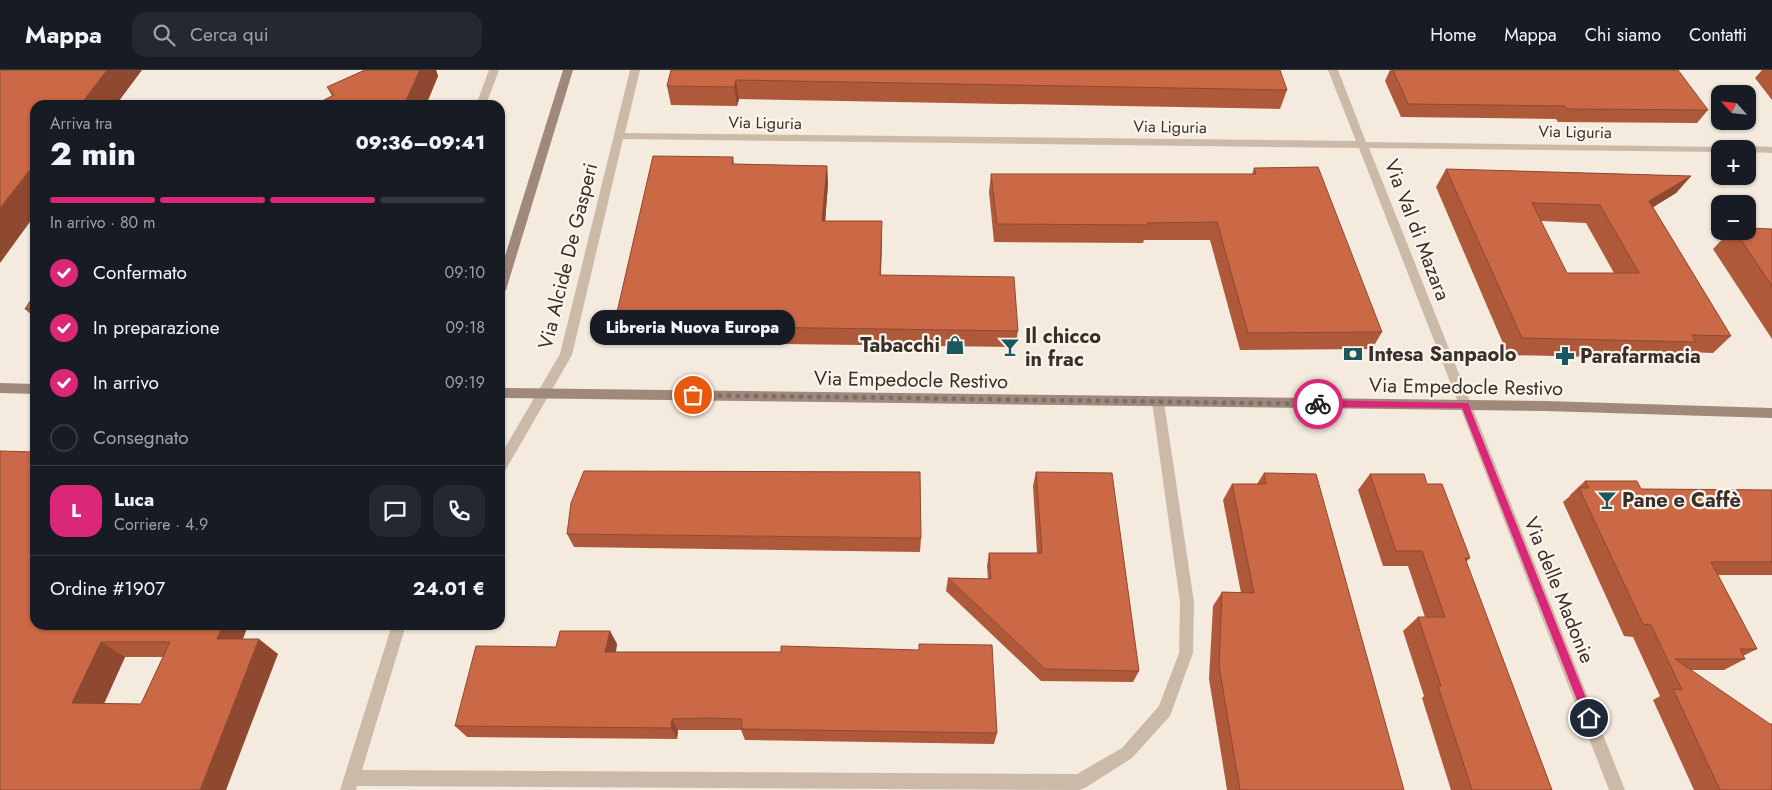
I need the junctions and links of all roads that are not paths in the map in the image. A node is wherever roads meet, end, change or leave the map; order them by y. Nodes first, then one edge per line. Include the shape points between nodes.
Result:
1 (494, 70) edge
2 (568, 70) edge
3 (635, 70) edge
4 (1333, 70) edge
5 (483, 100) edge
6 (619, 136) junction
7 (1363, 144) junction
8 (1711, 149) edge
9 (1756, 149) edge
10 (1772, 150) edge
11 (505, 274) edge
12 (0, 388) edge
13 (30, 389) edge
14 (505, 393) edge
15 (545, 393) junction
16 (1158, 402) junction
17 (1465, 405) junction
18 (1772, 413) edge
19 (505, 459) edge
20 (390, 630) edge
21 (397, 630) edge
22 (403, 630) edge
23 (391, 650) junction
24 (350, 784) edge
25 (1617, 790) edge

1 - 5 street
2 - 11 street
3 - 6 street, Via Alcide De Gasperi
4 - 7 street, Via Val di Mazara
6 - 7 street, Via Liguria
6 - 15 street, Via Alcide De Gasperi via 566,355
7 - 8 street, Via Liguria
7 - 17 street, Via Val di Mazara
9 - 10 street
12 - 13 street
14 - 15 street, Via Empedocle Restivo
15 - 16 street, Via Empedocle Restivo
15 - 19 street, Via Alcide De Gasperi
16 - 17 street, Via Empedocle Restivo
16 - 24 street via 1187,602 1186,653 1165,711 1128,753 1079,782
17 - 18 street, Via Empedocle Restivo
17 - 25 street, Via delle Madonie
20 - 23 street
21 - 23 street
22 - 23 street
23 - 24 street

